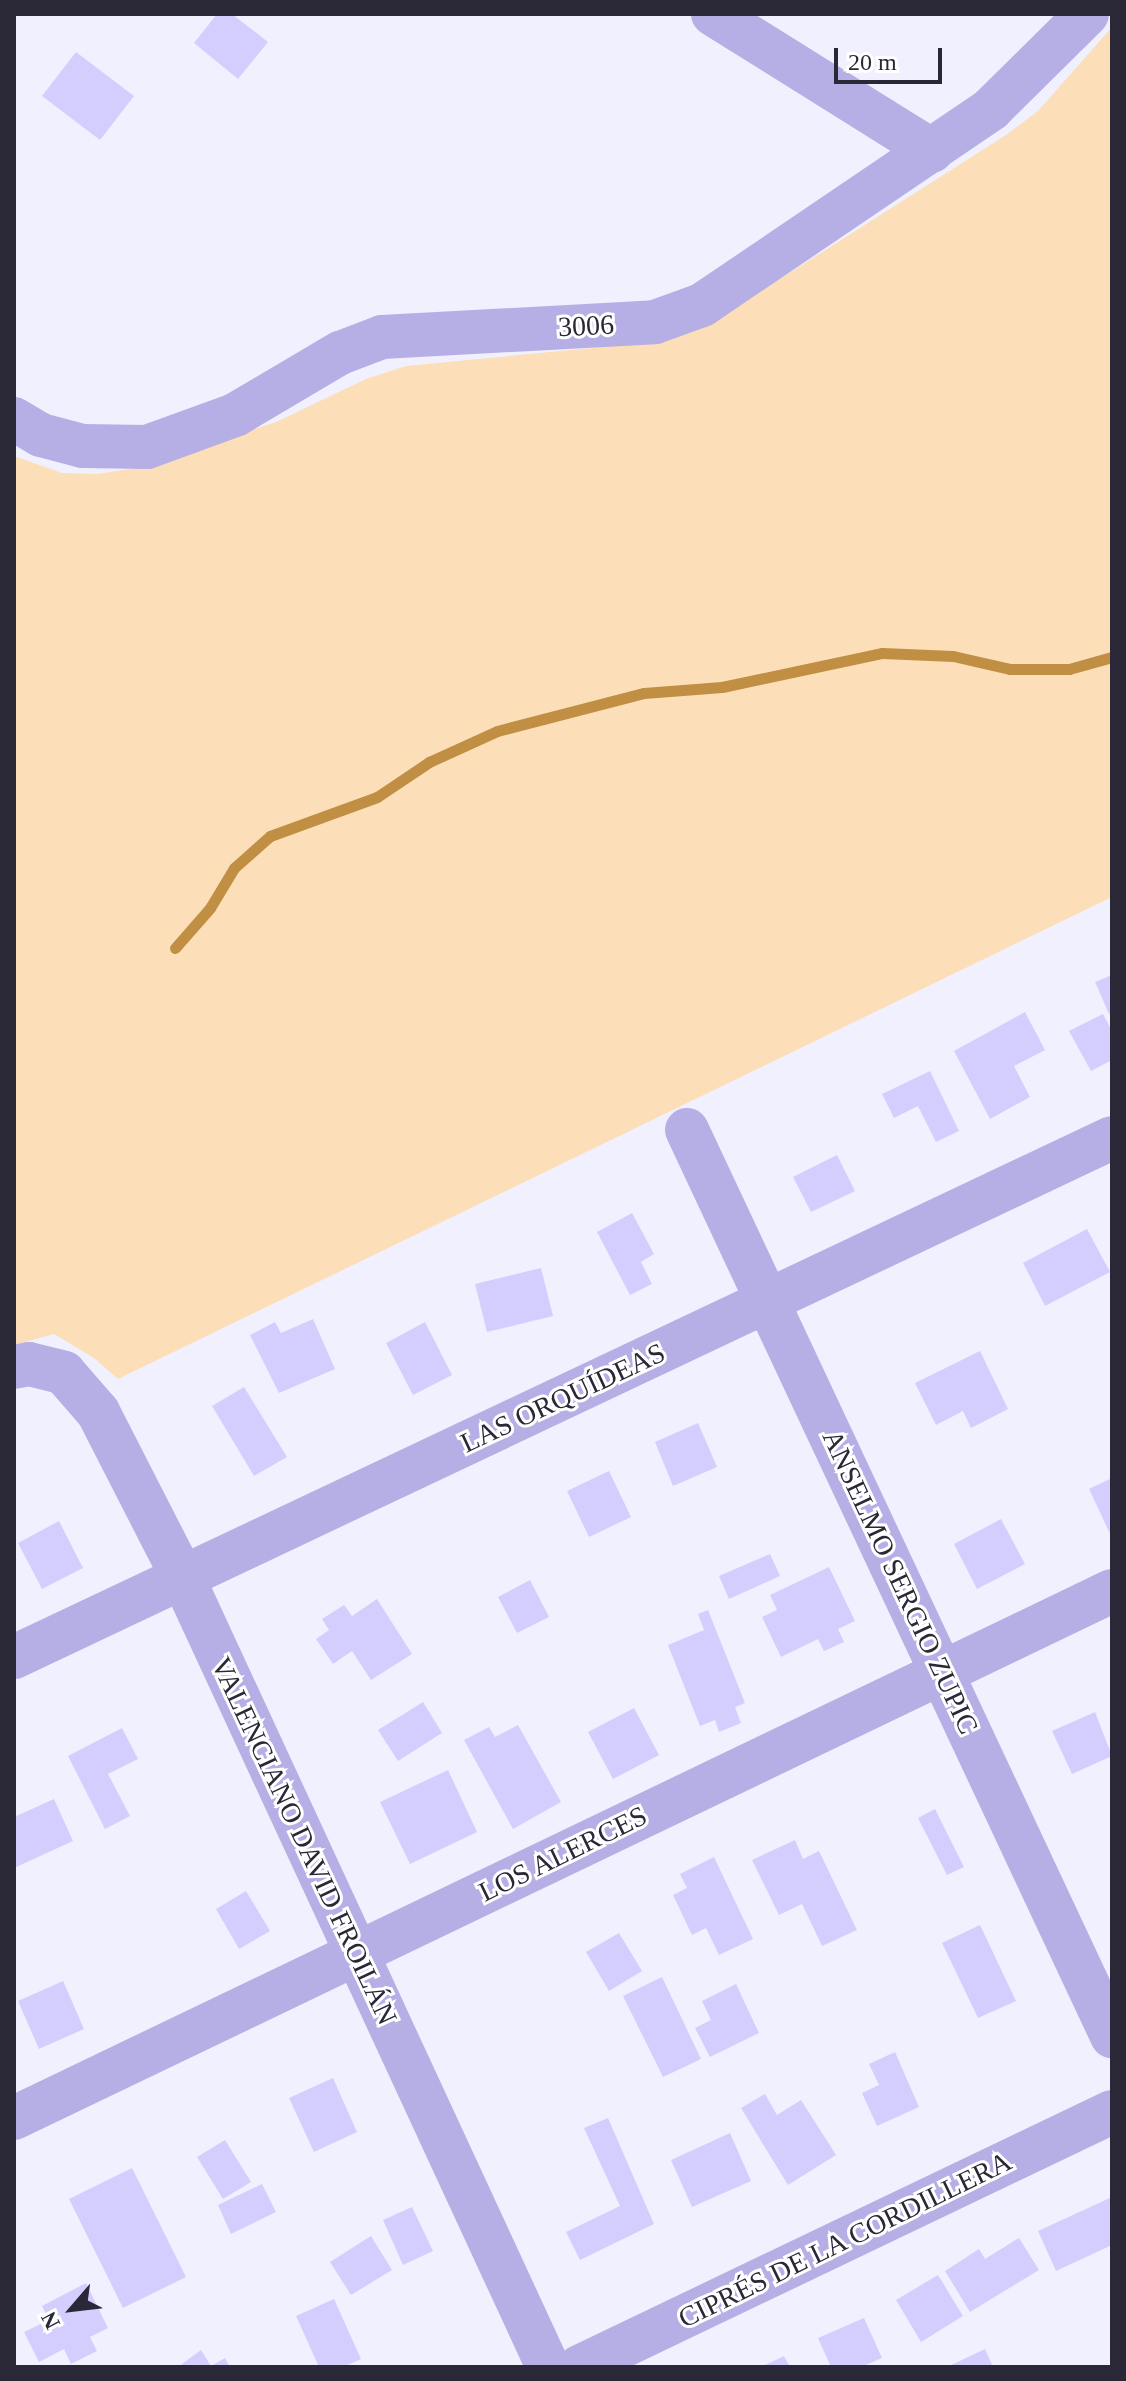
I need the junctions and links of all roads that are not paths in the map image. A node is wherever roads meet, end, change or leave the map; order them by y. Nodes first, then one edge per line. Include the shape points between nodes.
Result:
1 (713, 14) edge
2 (1084, 15) edge
3 (932, 151) junction
4 (14, 419) edge
5 (687, 1130) dead end
6 (1112, 1138) edge
7 (768, 1300) junction
8 (14, 1367) edge
9 (183, 1578) junction
10 (1112, 1591) edge
11 (14, 1657) edge
12 (942, 1672) junction
13 (355, 1954) junction
14 (1112, 2036) edge
15 (1112, 2112) edge
16 (14, 2118) edge
17 (548, 2367) edge
18 (579, 2367) edge

1 - 3 street
2 - 3 street, 3006 via 991,109
3 - 4 street, 3006 via 702,305 655,322 382,337 340,353 235,415 147,447 83,446 41,435
5 - 7 street, ANSELMO SERGIO ZUPIC
6 - 7 street, LAS ORQUÍDEAS
7 - 9 street, LAS ORQUÍDEAS
7 - 12 street, ANSELMO SERGIO ZUPIC
8 - 9 street, VALENCIANO DAVID FROILÁN via 29,1364 64,1373 98,1412
9 - 11 street, LAS ORQUÍDEAS
9 - 13 street, VALENCIANO DAVID FROILÁN
10 - 12 street, LOS ALERCES
12 - 13 street, LOS ALERCES
12 - 14 street, ANSELMO SERGIO ZUPIC
13 - 16 street, LOS ALERCES
13 - 17 street, VALENCIANO DAVID FROILÁN
15 - 18 street, CIPRÉS DE LA CORDILLERA

